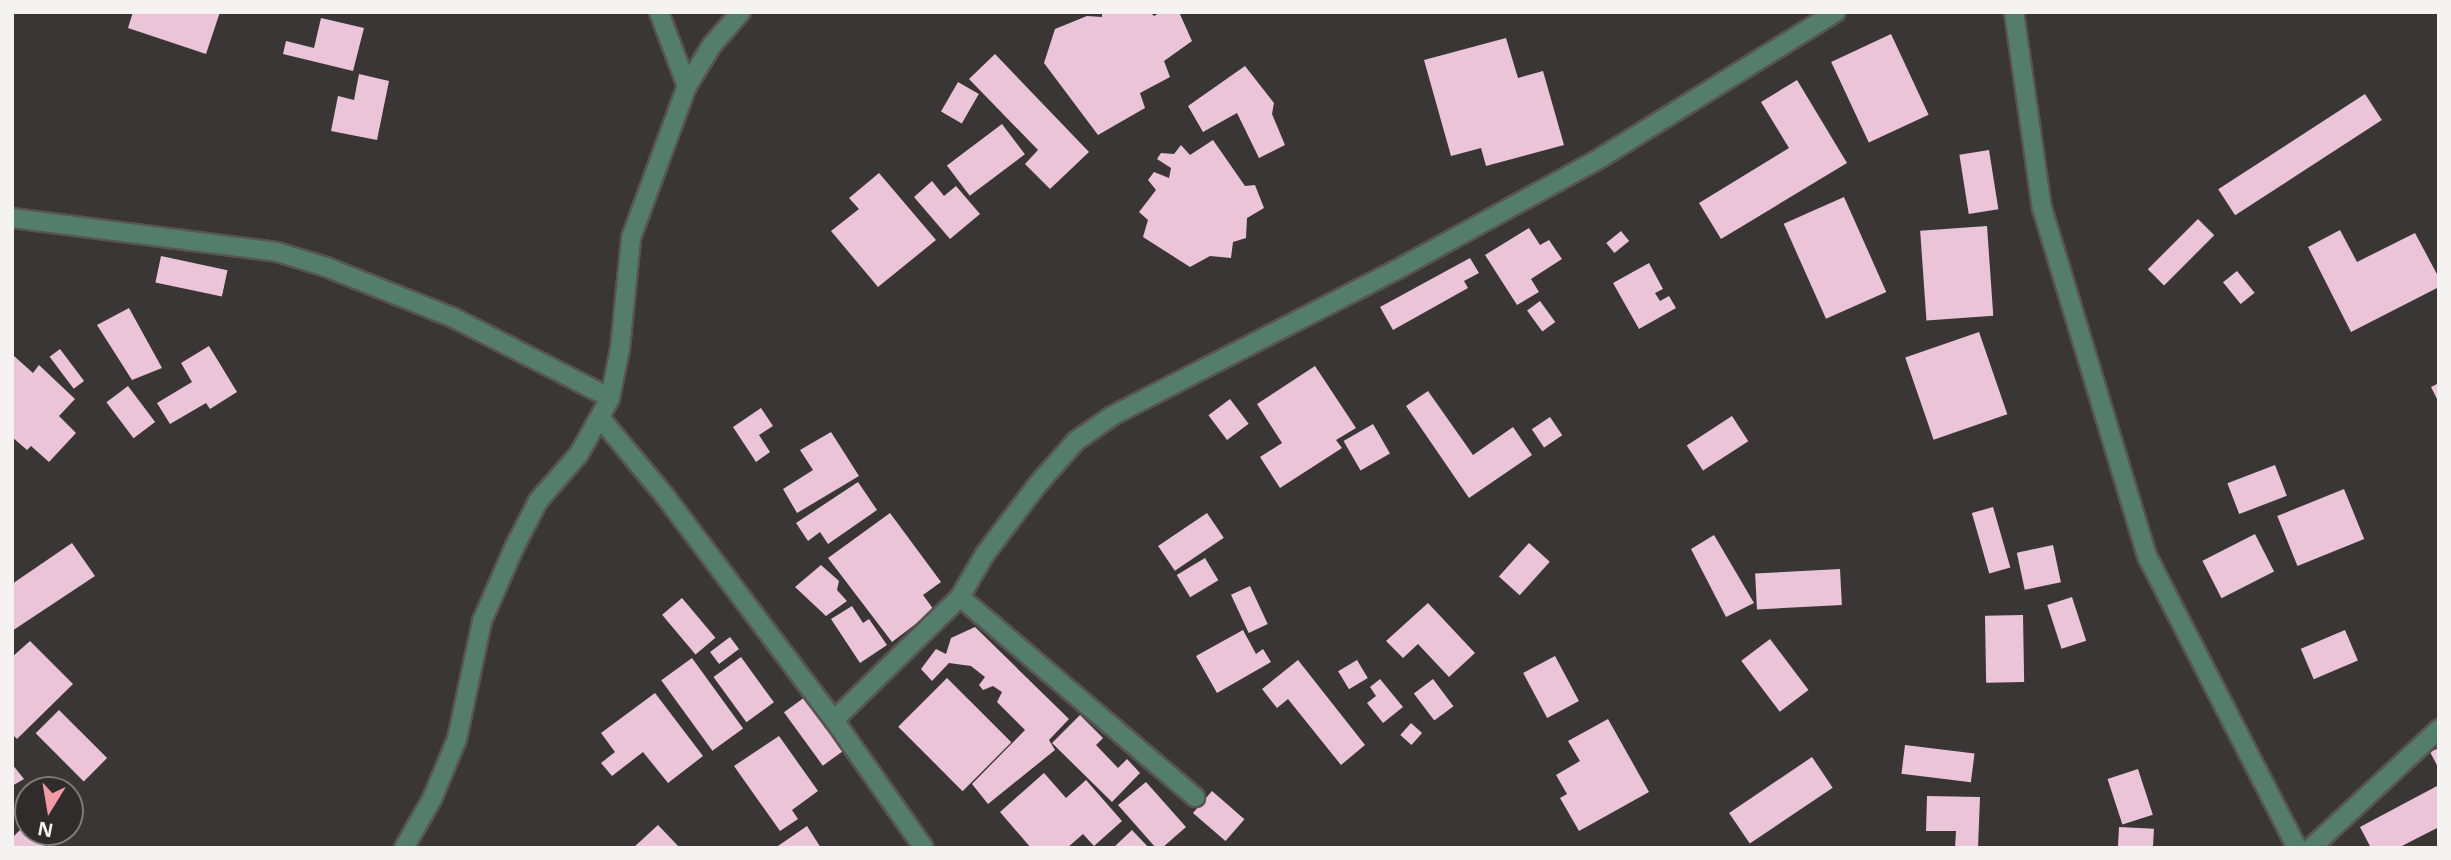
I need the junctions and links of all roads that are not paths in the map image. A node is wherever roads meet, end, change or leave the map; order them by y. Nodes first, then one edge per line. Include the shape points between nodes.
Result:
1 (659, 12) edge
2 (741, 12) edge
3 (1836, 12) edge
4 (2014, 12) edge
5 (687, 86) junction
6 (12, 218) edge
7 (610, 398) junction
8 (601, 419) junction
9 (960, 597) junction
10 (834, 720) junction
11 (2439, 729) edge
12 (1195, 797) dead end
13 (404, 848) edge
14 (924, 848) edge
15 (2297, 848) edge
16 (2311, 848) edge

1 - 5 street
2 - 5 street via 712,45
3 - 9 street via 1602,158 1112,416 1076,442 1038,484 985,554
4 - 15 street via 2042,208 2148,558
5 - 7 street via 631,238 620,349
6 - 7 street via 277,252 454,318
7 - 8 street
8 - 10 street
8 - 13 street via 579,454 538,501 514,548 482,621 457,739 432,799
9 - 10 street
9 - 12 street
10 - 14 street
11 - 16 street

